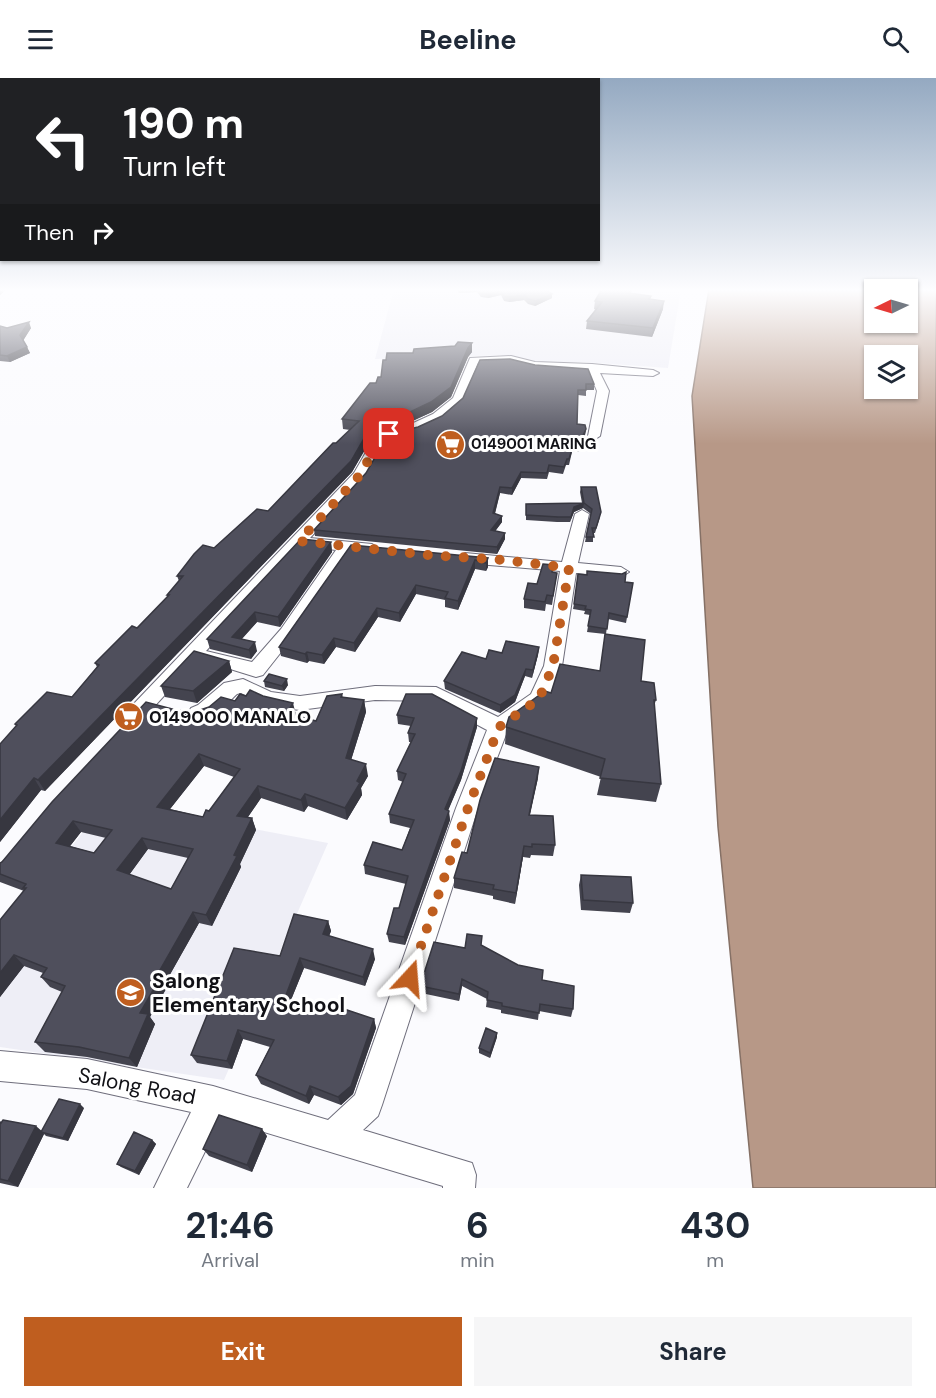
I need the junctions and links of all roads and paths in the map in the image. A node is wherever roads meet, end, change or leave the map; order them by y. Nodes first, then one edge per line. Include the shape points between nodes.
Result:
1 (592, 367) junction
2 (653, 373) dead end
3 (594, 436) dead end
4 (582, 514) dead end
5 (299, 541) junction
6 (346, 547) junction
7 (393, 552) edge
8 (450, 557) edge
9 (569, 568) junction
10 (621, 572) edge
11 (193, 653) junction
12 (146, 703) junction
13 (499, 727) junction
14 (122, 729) edge
15 (0, 1066) edge
16 (213, 1101) junction
17 (333, 1137) junction
18 (170, 1188) edge
19 (459, 1188) edge

1 - 2 street
1 - 3 street via 603,391
1 - 5 street via 535,365 511,358 474,360 458,400 437,417 389,434 374,450 360,475
4 - 9 street
5 - 6 street
5 - 11 street
6 - 7 street
6 - 11 street via 287,633 256,670
8 - 9 street
9 - 10 street
9 - 13 street via 553,666 539,699
11 - 12 street
12 - 13 street via 203,713 231,688 243,686 267,699 300,703 375,693 436,694
12 - 14 street
13 - 17 street via 367,1105
15 - 16 street, Salong Road via 87,1074
16 - 17 street
16 - 18 street, Salong Road
17 - 19 street via 460,1175

